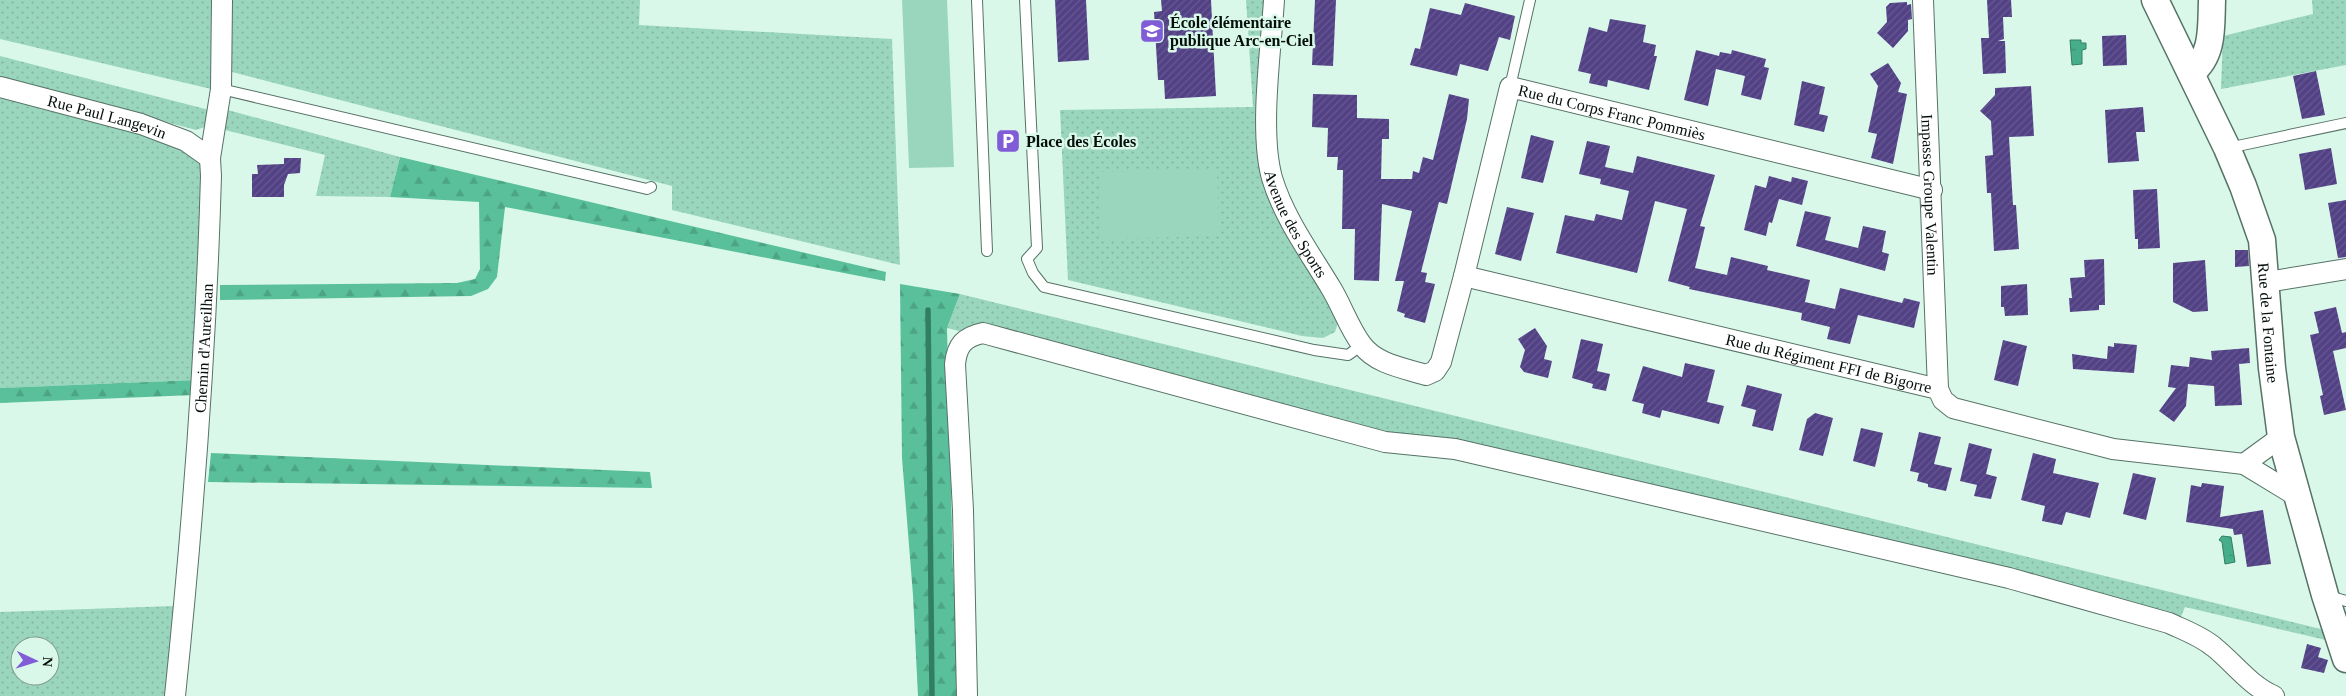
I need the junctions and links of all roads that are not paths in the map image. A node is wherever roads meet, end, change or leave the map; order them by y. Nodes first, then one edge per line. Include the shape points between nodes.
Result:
1 (222, 0) edge
2 (977, 0) edge
3 (1025, 0) edge
4 (1274, 0) edge
5 (1530, 0) edge
6 (1923, 0) edge
7 (2155, 0) edge
8 (2212, 0) edge
9 (2191, 73) junction
10 (1510, 87) junction
11 (0, 88) edge
12 (221, 89) junction
13 (2346, 123) edge
14 (2227, 148) junction
15 (210, 158) junction
16 (651, 187) dead end
17 (1932, 190) junction
18 (987, 251) dead end
19 (2346, 269) edge
20 (1464, 276) junction
21 (2267, 282) junction
22 (1362, 344) junction
23 (1441, 362) joint
24 (1938, 389) junction
25 (2281, 437) junction
26 (2244, 464) junction
27 (2300, 498) junction
28 (2336, 598) edge
29 (2346, 660) edge
30 (175, 696) edge
31 (967, 696) edge
32 (2274, 696) edge

1 - 12 street, Chemin d'Aureilhan
2 - 18 lane
3 - 22 lane via 1037,248 1027,259 1044,287 1314,350 1348,355
4 - 22 street, Avenue des Sports via 1266,127 1272,177 1284,208
5 - 10 lane
6 - 17 street, Impasse Groupe Valentin
7 - 9 street, Rue de la Fontaine
8 - 9 street via 2207,56
9 - 14 street, Rue de la Fontaine
10 - 17 street, Rue du Corps Franc Pommiès
10 - 20 street, Rue du Corps Franc Pommiès
11 - 15 street, Rue Paul Langevin via 141,124 186,141
12 - 15 street, Chemin d'Aureilhan
12 - 16 lane via 647,189
13 - 14 lane
14 - 21 street, Rue de la Fontaine via 2262,240
15 - 30 street, Chemin d'Aureilhan via 205,340 192,525
17 - 24 street, Impasse Groupe Valentin
19 - 21 street
20 - 23 street, Rue du Corps Franc Pommiès
20 - 24 street, Rue du Régiment FFI de Bigorre
21 - 25 street, Rue de la Fontaine via 2272,368
22 - 23 street, Avenue des Sports via 1387,363 1426,375
24 - 26 street, Rue du Régiment FFI de Bigorre via 1953,408 2113,449
25 - 26 street
25 - 27 street, Rue de la Fontaine
26 - 27 street, Rue du Régiment FFI de Bigorre
27 - 28 street, Rue de la Fontaine
28 - 29 street, Rue de la Fontaine
31 - 32 street via 963,510 955,364 960,346 969,336 983,333 1384,442 1455,449 2009,578 2191,632 2213,646 2246,678

